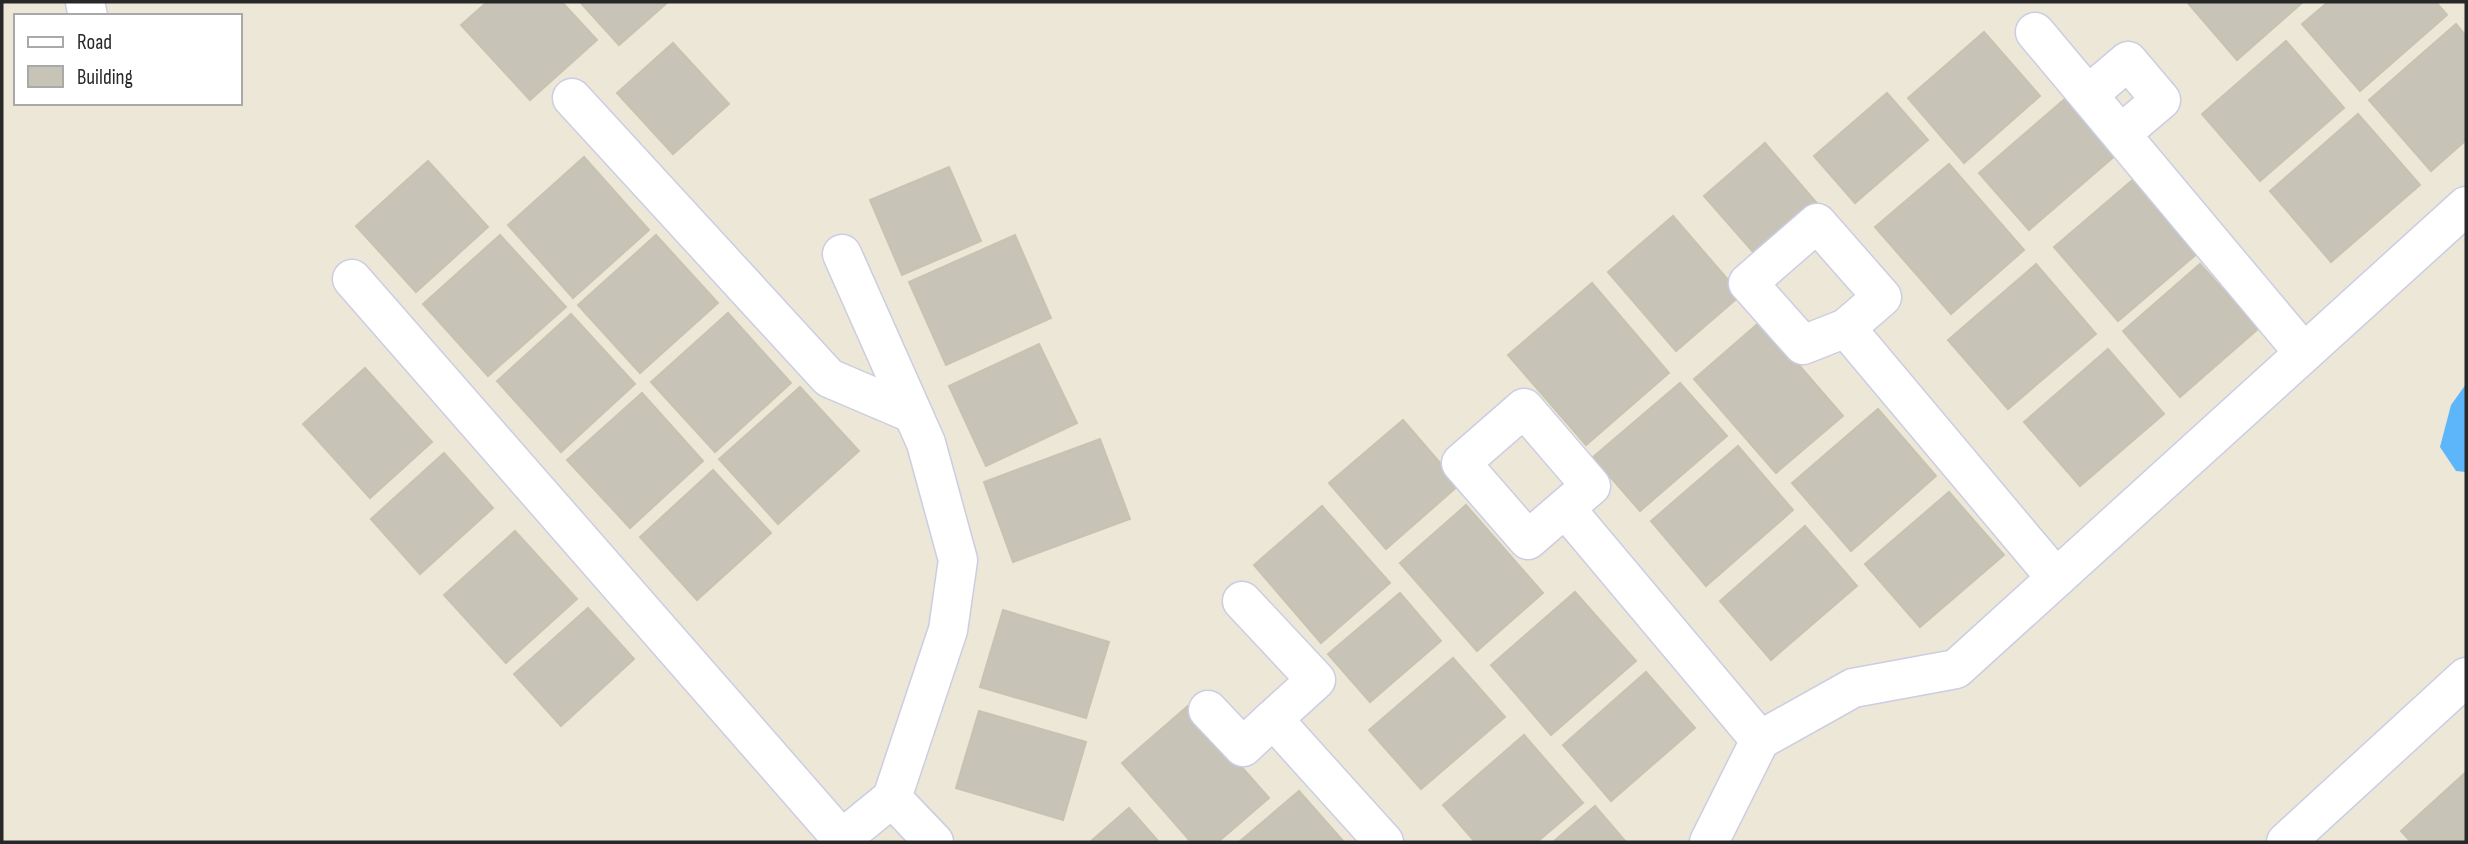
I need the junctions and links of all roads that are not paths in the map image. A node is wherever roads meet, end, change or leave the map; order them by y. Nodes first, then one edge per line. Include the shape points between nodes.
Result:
1 (2035, 32) dead end
2 (2089, 94) junction
3 (572, 98) dead end
4 (2122, 133) junction
5 (2466, 206) edge
6 (842, 254) dead end
7 (352, 279) dead end
8 (1846, 328) dead end
9 (2304, 354) junction
10 (911, 413) junction
11 (1565, 508) dead end
12 (2056, 578) junction
13 (1242, 601) dead end
14 (2466, 677) edge
15 (1208, 710) dead end
16 (1273, 719) junction
17 (1760, 740) junction
18 (892, 798) junction
19 (2302, 837) edge
20 (840, 840) edge
21 (934, 842) edge
22 (1384, 842) edge
23 (1709, 842) edge

1 - 2 street
2 - 4 street
2 - 4 street via 2127,61 2161,100
3 - 10 street via 829,378
4 - 9 street
5 - 9 street
6 - 10 street
7 - 20 street
8 - 12 street
9 - 12 street
10 - 18 street via 926,443 958,561 948,630
11 - 17 street
12 - 17 street via 1956,669 1853,688
13 - 16 street via 1316,680
14 - 19 street
15 - 16 street via 1243,747
16 - 22 street
17 - 23 street
18 - 20 street
18 - 21 street

